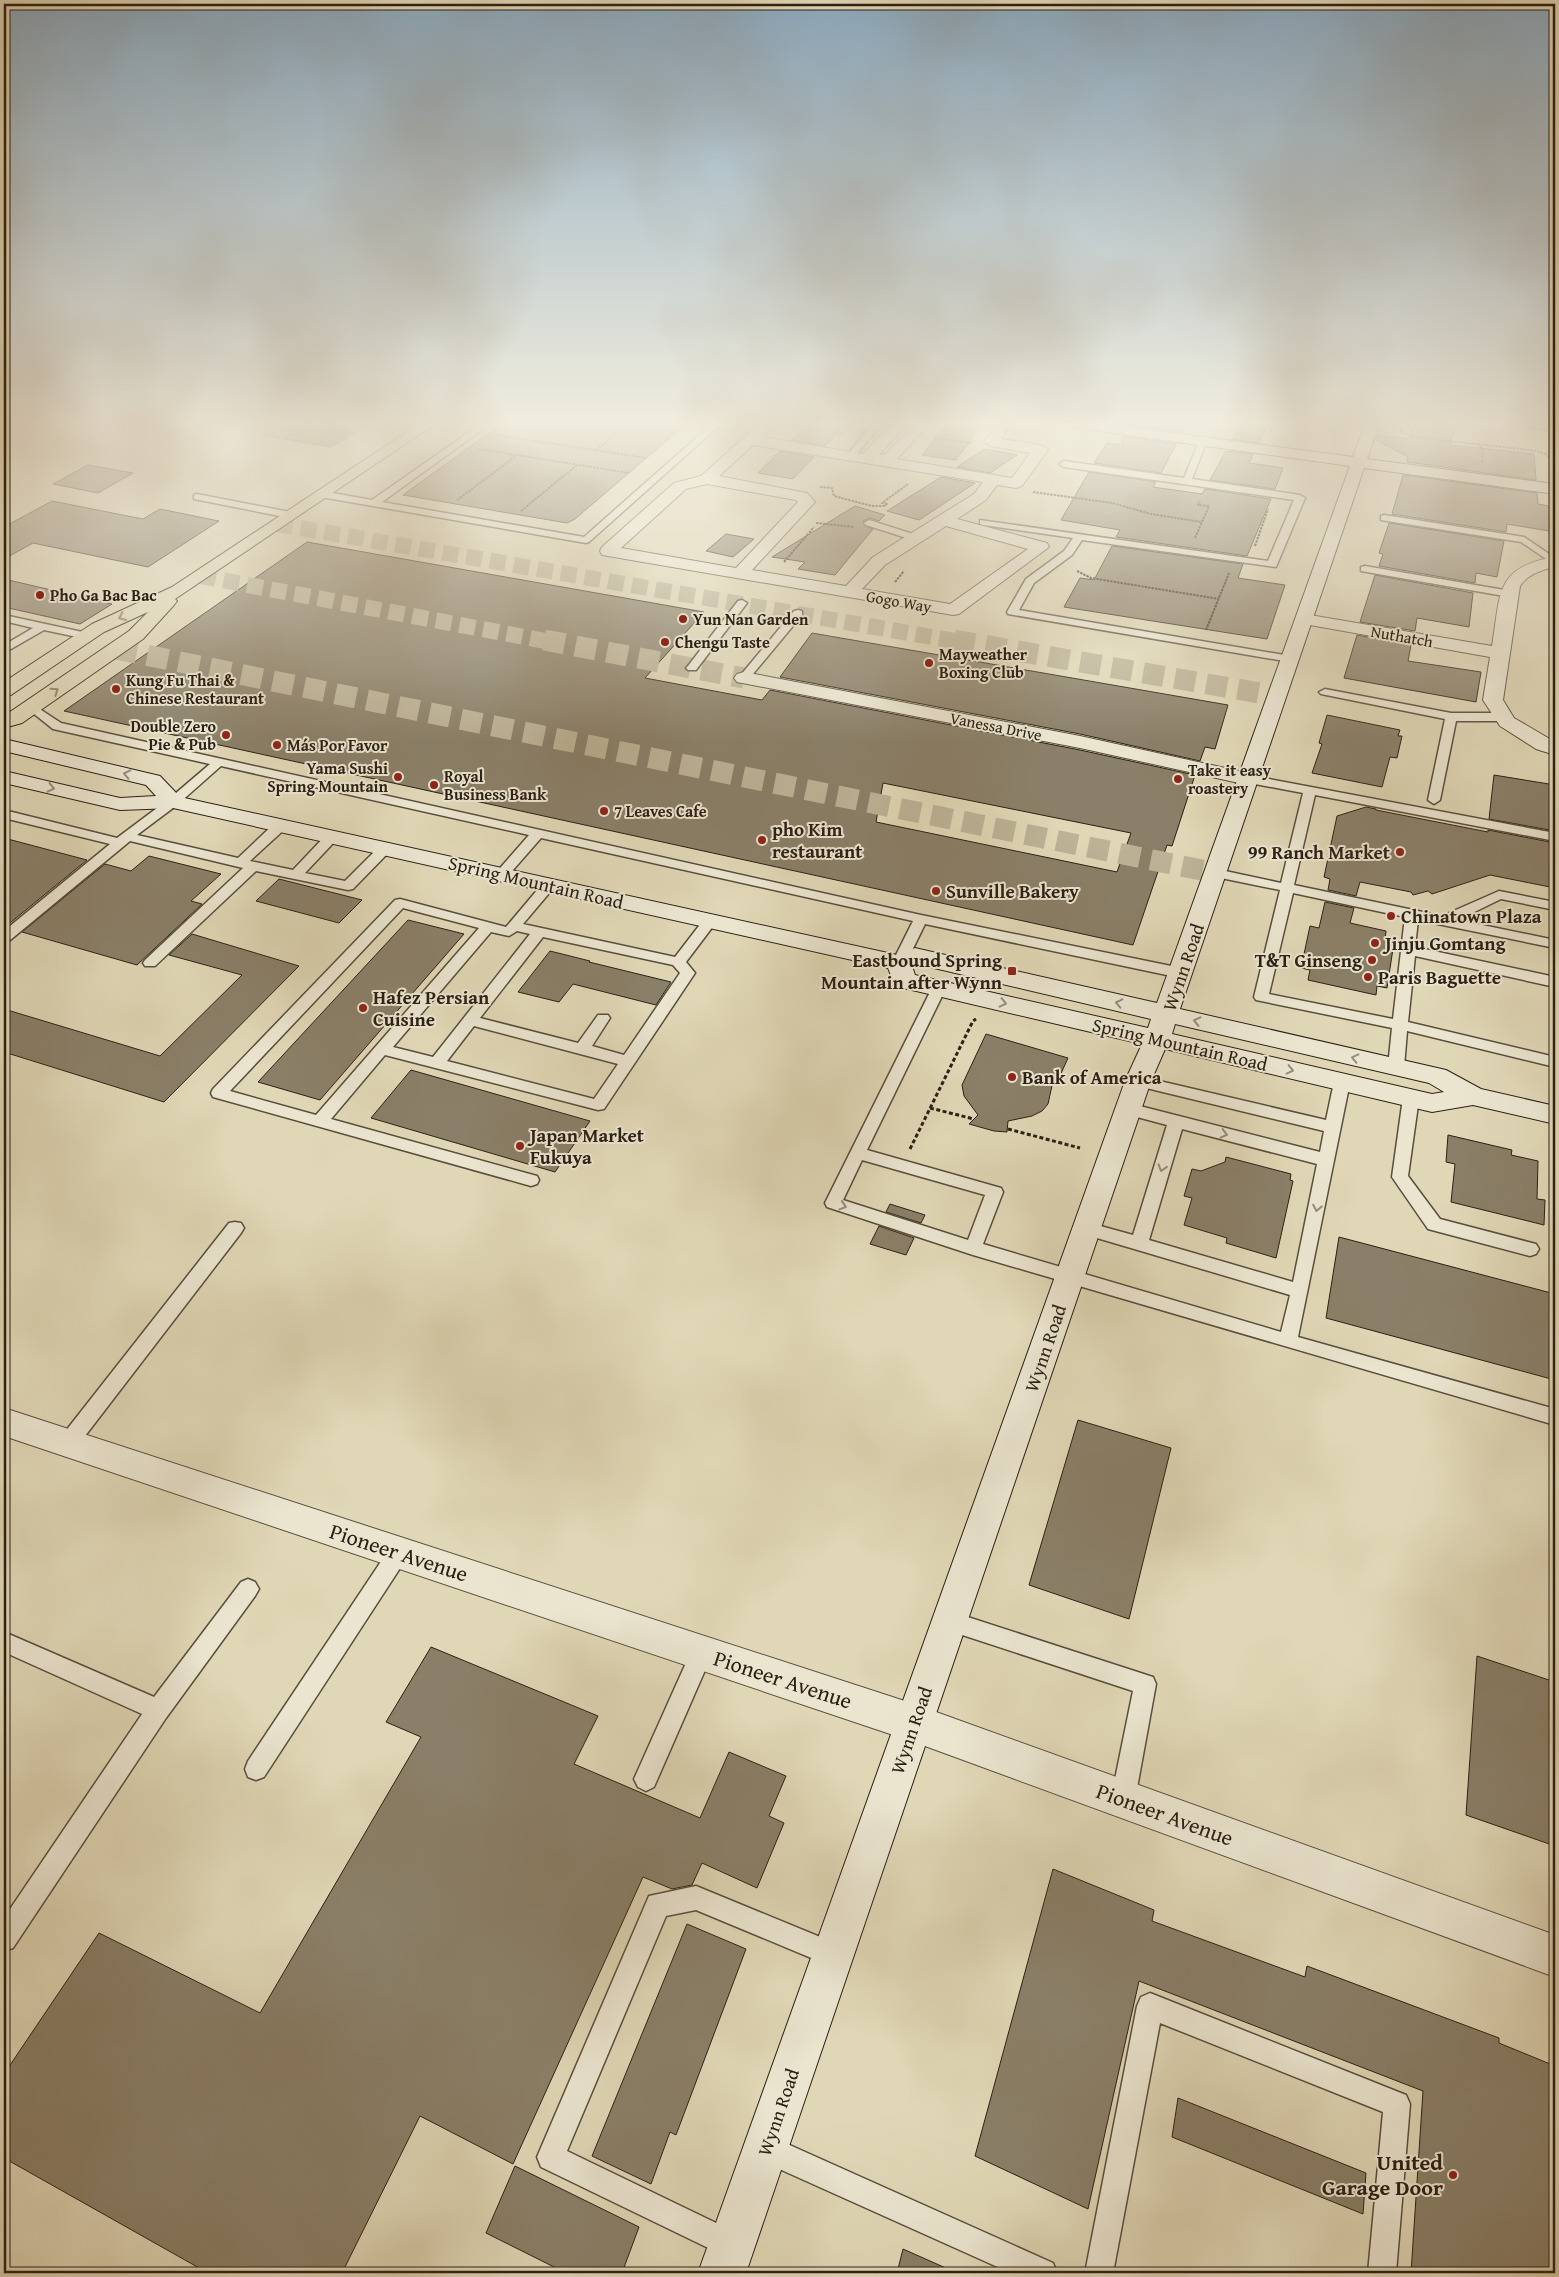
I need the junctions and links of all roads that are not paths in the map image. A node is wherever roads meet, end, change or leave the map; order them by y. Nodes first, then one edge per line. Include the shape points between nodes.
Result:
1 (268, 530) tunnel mouth
2 (530, 530) edge
3 (597, 530) edge
4 (631, 530) edge
5 (781, 530) edge
6 (892, 530) edge
7 (928, 530) edge
8 (981, 530) edge
9 (1040, 530) edge
10 (1287, 530) edge
11 (1335, 530) edge
12 (1462, 530) edge
13 (1079, 536) junction
14 (916, 538) junction
15 (1555, 562) edge
16 (1365, 569) dead end
17 (740, 573) junction
18 (178, 591) junction
19 (850, 592) junction
20 (1510, 594) junction
21 (742, 603) dead end
22 (798, 613) dead end
23 (4, 618) edge
24 (1304, 619) junction
25 (43, 626) junction
26 (87, 636) junction
27 (4, 650) edge
28 (1500, 653) junction
29 (1290, 659) junction
30 (692, 668) dead end
31 (744, 678) joint
32 (4, 691) edge
33 (1326, 692) dead end
34 (32, 707) junction
35 (1451, 717) junction
36 (1504, 717) junction
37 (4, 722) edge
38 (4, 745) edge
39 (1555, 749) edge
40 (219, 762) junction
41 (4, 777) edge
42 (1248, 779) junction
43 (1310, 791) junction
44 (1434, 800) dead end
45 (173, 802) junction
46 (4, 814) edge
47 (281, 825) junction
48 (538, 833) junction
49 (332, 837) junction
50 (1555, 837) edge
51 (123, 839) junction
52 (385, 849) junction
53 (247, 864) junction
54 (1216, 873) junction
55 (296, 875) junction
56 (501, 875) junction
57 (549, 885) junction
58 (1286, 888) junction
59 (1555, 906) edge
60 (1412, 915) junction
61 (921, 919) junction
62 (710, 921) junction
63 (1444, 921) junction
64 (488, 926) junction
65 (513, 926) junction
66 (539, 932) junction
67 (4, 938) edge
68 (1555, 944) edge
69 (1408, 950) junction
70 (150, 962) dead end
71 (678, 962) junction
72 (899, 963) junction
73 (1181, 973) junction
74 (1555, 982) edge
75 (939, 988) junction
76 (1166, 1014) junction
77 (603, 1018) dead end
78 (470, 1020) junction
79 (1401, 1026) junction
80 (1158, 1039) junction
81 (382, 1049) junction
82 (582, 1049) junction
83 (628, 1061) junction
84 (1555, 1062) edge
85 (437, 1063) junction
86 (1396, 1067) junction
87 (1342, 1082) junction
88 (1133, 1095) junction
89 (1473, 1096) junction
90 (1411, 1098) junction
91 (1555, 1114) edge
92 (320, 1121) junction
93 (1176, 1122) junction
94 (1332, 1127) junction
95 (857, 1153) junction
96 (1326, 1160) junction
97 (531, 1180) dead end
98 (235, 1228) dead end
99 (1086, 1228) junction
100 (1139, 1243) junction
101 (973, 1248) junction
102 (1530, 1249) dead end
103 (1070, 1275) junction
104 (1300, 1291) junction
105 (1288, 1341) junction
106 (1555, 1417) edge
107 (4, 1422) edge
108 (68, 1442) junction
109 (399, 1552) junction
110 (248, 1588) dead end
111 (949, 1621) junction
112 (4, 1642) edge
113 (702, 1652) junction
114 (158, 1710) junction
115 (914, 1722) junction
116 (256, 1769) dead end
117 (646, 1779) dead end
118 (1123, 1798) junction
119 (4, 1939) edge
120 (833, 1955) junction
121 (1555, 1956) edge
122 (765, 2148) junction
123 (726, 2259) edge
124 (1043, 2273) edge
125 (1099, 2273) edge
126 (1382, 2273) edge

1 - 18 main road
2 - 3 lane via 586,540
4 - 17 street, Gogo Way via 608,551
5 - 17 street
6 - 14 lane
7 - 14 street
8 - 19 street, Gogo Way via 1042,547 953,610
9 - 13 lane
10 - 13 lane via 1272,565
11 - 24 street, Wynn Road
12 - 15 lane via 1524,540
13 - 29 lane via 1068,553 1030,581 1012,612
14 - 19 street via 879,561
15 - 20 street via 1533,566 1516,576
16 - 20 lane
17 - 19 street, Gogo Way
18 -> 26 main road
34 -> 18 main road via 136,635
20 - 28 street
21 - 30 lane
22 - 31 lane
23 - 25 lane
24 - 28 street, Nuthatch
24 - 29 street, Wynn Road
25 - 26 lane
25 - 27 lane
26 - 32 main road
28 - 36 street via 1493,700
29 - 42 street, Wynn Road
31 - 42 street, Vanessa Drive via 1080,742
33 - 35 lane
34 - 37 main road via 15,719
34 - 40 lane via 58,726
35 - 36 lane
35 - 44 lane
36 - 39 street via 1543,745
45 -> 38 street via 153,780
40 - 45 lane
40 - 48 lane
41 -> 45 street, Spring Mountain Road via 120,804
42 - 43 lane
42 - 54 street, Wynn Road
43 - 50 lane
43 - 58 lane
45 - 47 street, Spring Mountain Road
45 - 51 lane
46 - 51 lane
47 - 49 street, Spring Mountain Road
47 - 53 lane
48 - 56 lane
48 - 61 lane
49 - 52 street, Spring Mountain Road
49 - 55 lane
51 - 53 lane
51 - 67 lane
52 - 55 lane via 348,886
52 - 56 street, Spring Mountain Road
53 - 55 lane
53 - 70 lane
54 - 58 lane
54 - 73 street, Wynn Road
56 - 57 street, Spring Mountain Road
57 - 62 street, Spring Mountain Road
57 - 65 lane
58 - 60 lane
58 - 79 lane via 1261,997
59 - 63 lane via 1500,895
60 - 63 lane
60 - 69 lane
61 - 72 lane
61 - 73 lane
62 - 71 lane
62 - 72 street, Spring Mountain Road
63 - 68 lane
64 - 65 lane via 509,932
64 - 81 lane
64 - 92 lane via 400,903 219,1093
65 - 66 lane
66 - 71 lane
66 - 78 lane
69 - 74 lane
69 - 79 lane
71 - 83 lane via 688,973
72 - 75 street, Spring Mountain Road via 904,980
76 -> 72 street, Spring Mountain Road via 915,956
73 - 76 street, Wynn Road
75 -> 80 street, Spring Mountain Road
75 - 95 lane
76 - 80 street, Wynn Road
86 -> 76 street, Spring Mountain Road
77 - 82 lane
78 - 82 lane
78 - 85 lane
79 - 84 lane
79 - 86 lane
80 -> 87 street, Spring Mountain Road
80 - 88 street, Wynn Road
81 - 85 lane
81 - 92 lane
82 - 83 lane
83 - 85 lane via 598,1105
86 - 89 street, Spring Mountain Road via 1437,1076
87 - 90 street, Spring Mountain Road
87 - 94 lane
88 - 93 lane
88 - 94 lane
88 - 99 street, Wynn Road
89 - 90 street, Spring Mountain Road via 1432,1103
89 - 91 street, Spring Mountain Road
90 - 102 lane via 1400,1176 1434,1224
92 - 97 lane
93 -> 96 lane
93 -> 100 lane
94 - 96 lane
95 -> 101 lane via 833,1203
95 - 101 lane via 995,1192
96 -> 104 lane
98 - 108 lane
99 - 100 lane
99 - 103 street, Wynn Road
100 - 104 lane
101 - 103 lane
103 - 105 lane
103 - 111 street, Wynn Road
104 - 105 lane
105 - 106 lane
107 - 108 street, Pioneer Avenue
108 - 109 street, Pioneer Avenue
109 - 113 street, Pioneer Avenue
109 - 116 lane
110 - 114 lane
111 - 115 street, Wynn Road
111 - 118 lane via 1145,1684
112 - 114 lane
113 - 115 street, Pioneer Avenue
113 - 117 lane
114 - 119 lane
115 - 118 street, Pioneer Avenue
115 - 120 street, Wynn Road
118 - 121 street, Pioneer Avenue
120 - 122 street, Wynn Road
120 - 123 lane via 696,1898 658,1905 551,2157
122 - 123 street, Wynn Road
122 - 124 lane
125 - 126 lane via 1150,2006 1396,2104

